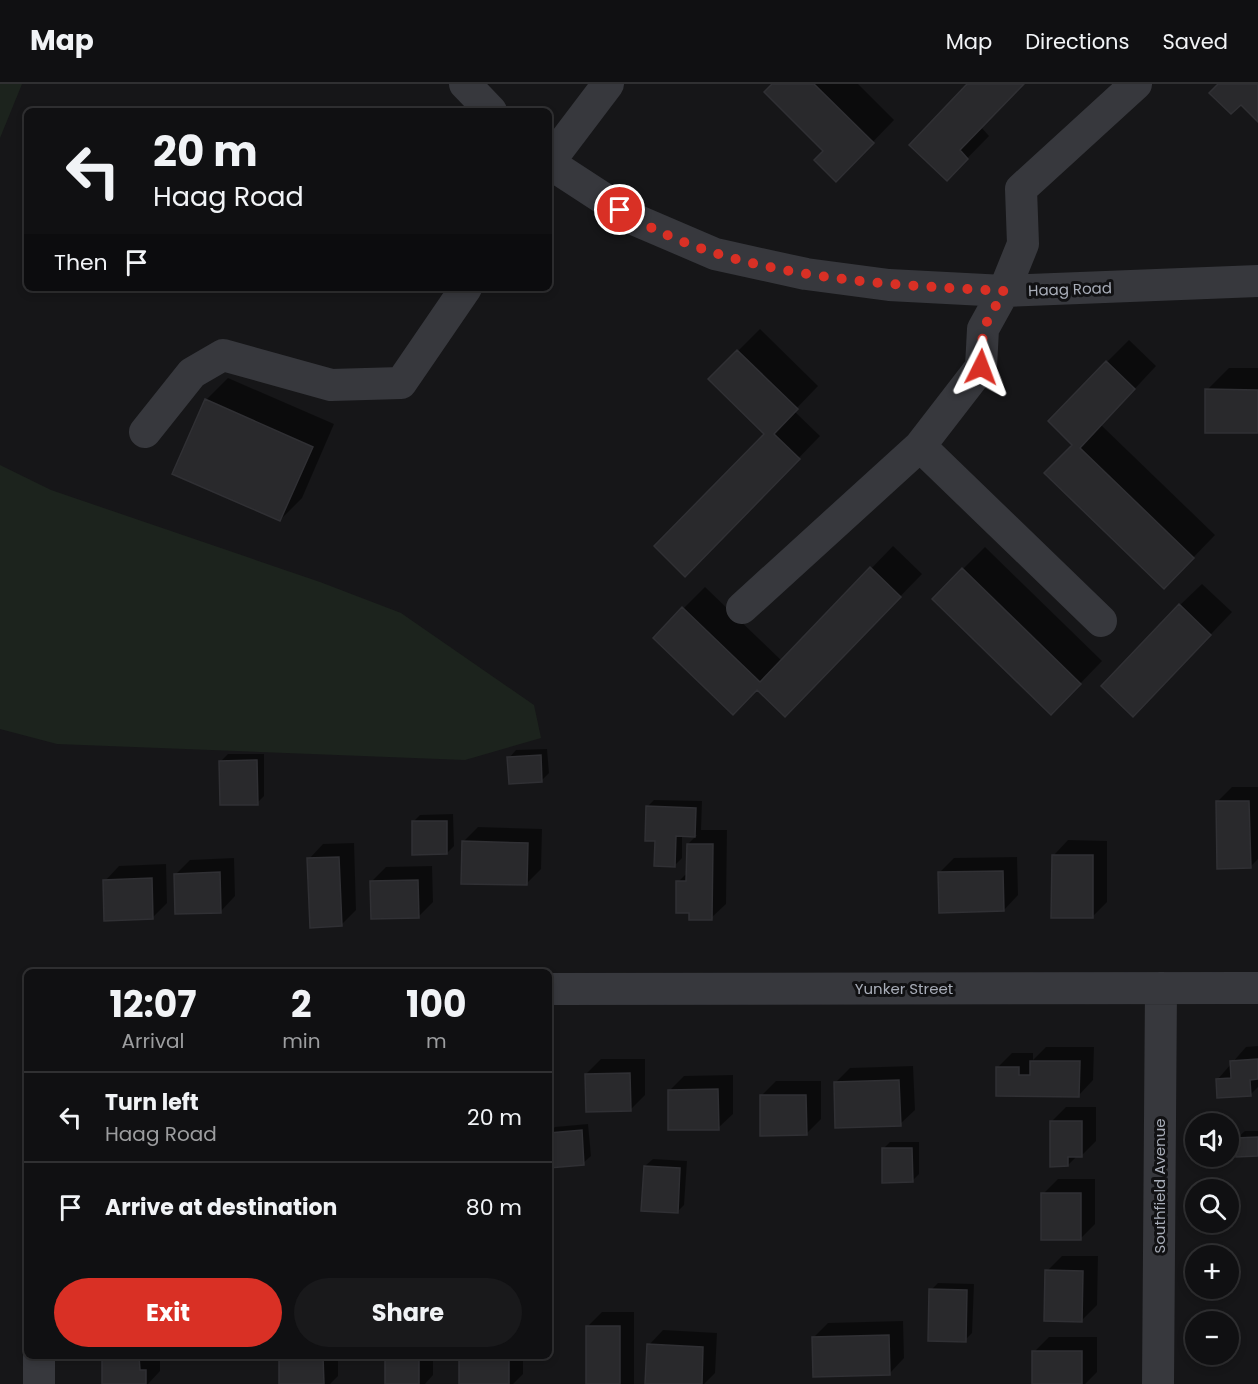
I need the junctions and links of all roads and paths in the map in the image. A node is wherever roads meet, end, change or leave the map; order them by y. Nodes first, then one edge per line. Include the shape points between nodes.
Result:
1 (465, 84) edge
2 (608, 84) edge
3 (1136, 84) edge
4 (488, 108) edge
5 (552, 159) edge
6 (552, 165) edge
7 (1258, 281) edge
8 (464, 291) edge
9 (1004, 291) junction
10 (145, 432) dead end
11 (920, 446) junction
12 (742, 608) dead end
13 (1101, 621) dead end
14 (1161, 988) junction
15 (1258, 988) edge
16 (552, 989) edge
17 (39, 1359) edge
18 (39, 1384) edge
19 (1158, 1384) edge

1 - 4 street
2 - 5 street
3 - 9 street via 1022,189 1023,244
6 - 9 street, Haag Road via 638,221 715,254 806,274 889,285
7 - 9 street, Haag Road
8 - 10 street via 401,383 331,385 223,355 192,373
9 - 11 street via 983,329 981,367
11 - 12 street
11 - 13 street
14 - 15 street, Yunker Street
14 - 16 street, Yunker Street
14 - 19 street, Southfield Avenue
17 - 18 street

